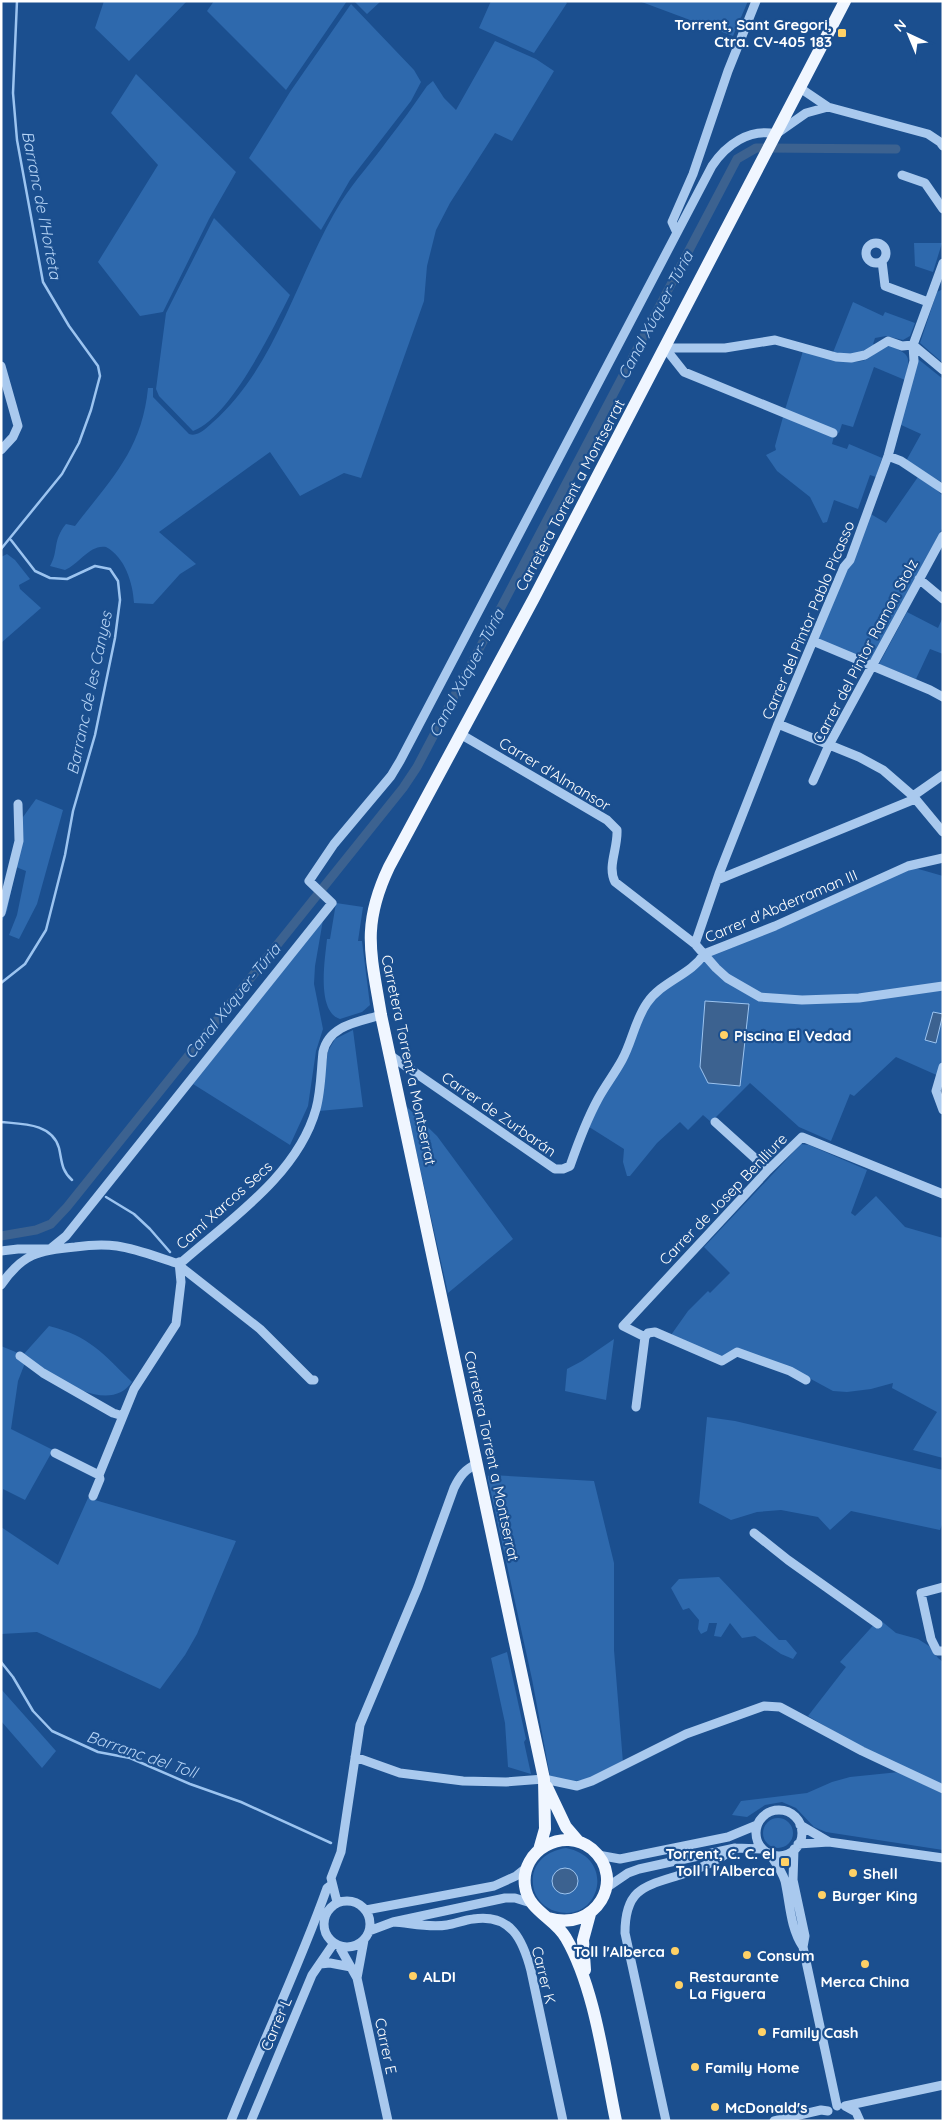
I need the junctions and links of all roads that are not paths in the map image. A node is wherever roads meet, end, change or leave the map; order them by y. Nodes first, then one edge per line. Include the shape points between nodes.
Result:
1 (756, 1) edge
2 (845, 1) edge
3 (800, 88) junction
4 (828, 108) junction
5 (775, 136) junction
6 (942, 141) edge
7 (902, 176) dead end
8 (943, 210) edge
9 (677, 233) junction
10 (882, 261) dead end
11 (943, 263) edge
12 (940, 279) edge
13 (928, 302) junction
14 (913, 345) junction
15 (665, 348) junction
16 (1, 366) edge
17 (943, 370) edge
18 (833, 434) dead end
19 (1, 450) edge
20 (888, 456) junction
21 (942, 488) edge
22 (943, 536) edge
23 (919, 579) junction
24 (943, 599) edge
25 (812, 641) junction
26 (874, 666) junction
27 (943, 697) edge
28 (778, 724) junction
29 (462, 735) junction
30 (829, 745) junction
31 (943, 775) edge
32 (813, 781) dead end
33 (914, 798) junction
34 (18, 804) dead end
35 (943, 832) edge
36 (943, 858) edge
37 (717, 880) junction
38 (1, 913) edge
39 (695, 944) junction
40 (704, 954) junction
41 (943, 986) edge
42 (381, 1014) junction
43 (391, 1056) junction
44 (943, 1068) edge
45 (943, 1110) edge
46 (715, 1122) dead end
47 (570, 1166) joint
48 (768, 1170) junction
49 (943, 1194) edge
50 (50, 1249) junction
51 (1, 1251) edge
52 (180, 1265) junction
53 (1, 1286) edge
54 (645, 1337) junction
55 (20, 1356) dead end
56 (314, 1380) dead end
57 (806, 1380) dead end
58 (636, 1406) dead end
59 (124, 1416) junction
60 (55, 1453) dead end
61 (477, 1464) junction
62 (99, 1475) junction
63 (93, 1496) dead end
64 (754, 1533) dead end
65 (943, 1587) edge
66 (878, 1624) dead end
67 (940, 1651) edge
68 (356, 1757) junction
69 (544, 1779) junction
70 (943, 1789) edge
71 (757, 1824) junction
72 (800, 1825) junction
73 (578, 1841) junction
74 (829, 1842) junction
75 (796, 1847) junction
76 (735, 1848) junction
77 (538, 1850) junction
78 (765, 1851) junction
79 (598, 1856) junction
80 (943, 1858) edge
81 (526, 1868) junction
82 (331, 1885) junction
83 (606, 1888) junction
84 (337, 1902) junction
85 (531, 1904) junction
86 (366, 1910) junction
87 (590, 1914) junction
88 (548, 1918) junction
89 (393, 1922) junction
90 (369, 1931) junction
91 (364, 1940) junction
92 (336, 1944) junction
93 (803, 1947) junction
94 (320, 1964) junction
95 (351, 1967) junction
96 (357, 1978) junction
97 (586, 1984) junction
98 (943, 2085) edge
99 (841, 2106) junction
100 (828, 2111) junction
101 (231, 2121) edge
102 (251, 2121) edge
103 (388, 2121) edge
104 (563, 2121) edge
105 (616, 2121) edge
106 (666, 2121) edge
107 (774, 2121) edge
108 (822, 2121) edge
109 (860, 2121) edge

1 - 9 street via 693,174 672,222
2 - 3 main road, Carretera Torrent a Montserrat
3 - 4 street
3 - 5 main road, Carretera Torrent a Montserrat
4 - 5 street via 806,113
4 - 6 street via 928,134
5 - 9 street via 767,132 758,133 725,149 712,166
5 - 15 main road, Carretera Torrent a Montserrat
7 - 8 street via 924,183
9 - 50 street via 400,761 309,881 332,903 66,1236
10 - 13 street via 885,286
11 - 12 street, Carrer del Pintor Pablo Picasso
12 - 13 street, Carrer del Pintor Pablo Picasso
13 - 14 street, Carrer del Pintor Pablo Picasso
14 - 15 street via 902,346 888,341 865,355 852,358 836,357 775,340 725,348
14 - 17 street
14 - 20 street, Carrer del Pintor Pablo Picasso via 914,360
15 - 18 street via 684,372
15 - 29 main road, Carretera Torrent a Montserrat
16 - 19 street via 18,426
20 - 21 street via 902,460
20 - 25 street, Carrer del Pintor Pablo Picasso via 850,560
22 - 23 street, Carrer del Pintor Ramon Stolz
23 - 24 street
23 - 26 street, Carrer del Pintor Ramon Stolz
25 - 26 street
25 - 28 street, Carrer del Pintor Pablo Picasso
26 - 27 street
26 - 30 street, Carrer del Pintor Ramon Stolz
28 - 30 street
28 - 37 street, Carrer del Pintor Pablo Picasso
29 - 39 street, Carrer d'Almansor via 607,820 617,830 611,869 615,882
29 - 42 main road, Carretera Torrent a Montserrat via 389,867 374,903 370,951
30 - 32 street, Carrer del Pintor Ramon Stolz
30 - 33 street via 883,770
31 - 33 street
33 - 35 street
33 - 37 street
34 - 38 street via 19,841
36 - 40 street, Carrer d'Abderraman III via 908,866
37 - 39 street, Carrer del Pintor Pablo Picasso
39 - 40 street, Carrer d'Almansor
40 - 41 street, Carrer d'Almansor via 727,978 754,994 774,1000 859,998
40 - 47 street, Carrer d'Abderraman III via 698,964 665,984 647,1003 623,1058 582,1131
42 - 43 main road, Carretera Torrent a Montserrat
42 - 52 street, Camí Xarcos Secs via 342,1027 330,1036 323,1052 317,1108 283,1171
43 - 47 street, Carrer de Zurbarán via 555,1169
43 - 61 main road, Carretera Torrent a Montserrat
44 - 45 street via 936,1091
46 - 48 street
48 - 49 street, Carrer de Josep Benlliure via 802,1137
48 - 54 street, Carrer de Josep Benlliure via 623,1326
50 - 51 street
50 - 52 street, Camí Xarcos Secs via 117,1246
50 - 53 street, Camí Xarcos Secs via 22,1260
52 - 56 street via 253,1324
52 - 59 street via 176,1324 134,1389
54 - 57 street via 655,1332 722,1361 737,1352
54 - 58 street
55 - 59 street via 43,1374
59 - 62 street
60 - 62 street
61 - 68 street via 461,1475 454,1488 418,1587 366,1707
61 - 69 main road, Carretera Torrent a Montserrat
62 - 63 street
64 - 66 street
65 - 67 street via 921,1593 931,1638
68 - 69 street via 400,1773 436,1778 479,1782
68 - 82 street via 341,1852
69 - 70 street via 577,1786 585,1784 686,1734 764,1706 780,1706 862,1751
69 - 73 main road via 566,1827
69 - 77 main road via 545,1829
71 - 72 street via 766,1814 779,1810 792,1814
71 - 78 street via 756,1837
71 - 79 street via 728,1837 620,1859
72 - 74 street
72 - 75 street via 801,1838
73 - 77 main road via 557,1840
73 - 79 main road
74 - 75 street
74 - 80 street
75 - 78 street via 782,1855
75 - 93 street via 793,1880 805,1936
76 - 78 street
76 - 83 street via 639,1868
76 - 106 street via 698,1869 646,1886 631,1901 627,1911 625,1933
77 - 81 main road
78 - 93 street via 779,1868 796,1937
79 - 83 main road via 604,1865
81 - 85 main road via 525,1886
81 - 86 street via 494,1886
82 - 84 street
82 - 101 street via 327,1888
83 - 87 main road via 603,1898
84 - 86 street via 356,1902
84 - 92 street via 324,1916 323,1924 324,1932
85 - 88 main road
85 - 89 street via 505,1898
86 - 90 street
87 - 88 main road via 570,1922
87 - 97 main road via 583,1940
88 - 97 main road via 565,1936
89 - 90 street
89 - 104 street, Carrer K via 430,1926 474,1918 489,1919 505,1924 518,1936 531,1971
90 - 91 street
91 - 92 street via 354,1946
91 - 96 street
92 - 94 street, Carrer L
92 - 95 street
93 - 99 street
94 - 95 street
94 - 102 street, Carrer L via 312,1975
95 - 96 street
96 - 103 street, Carrer E
97 - 105 main road
98 - 99 street
99 - 100 street
99 - 109 street via 856,2112
100 - 107 street
100 - 108 street

